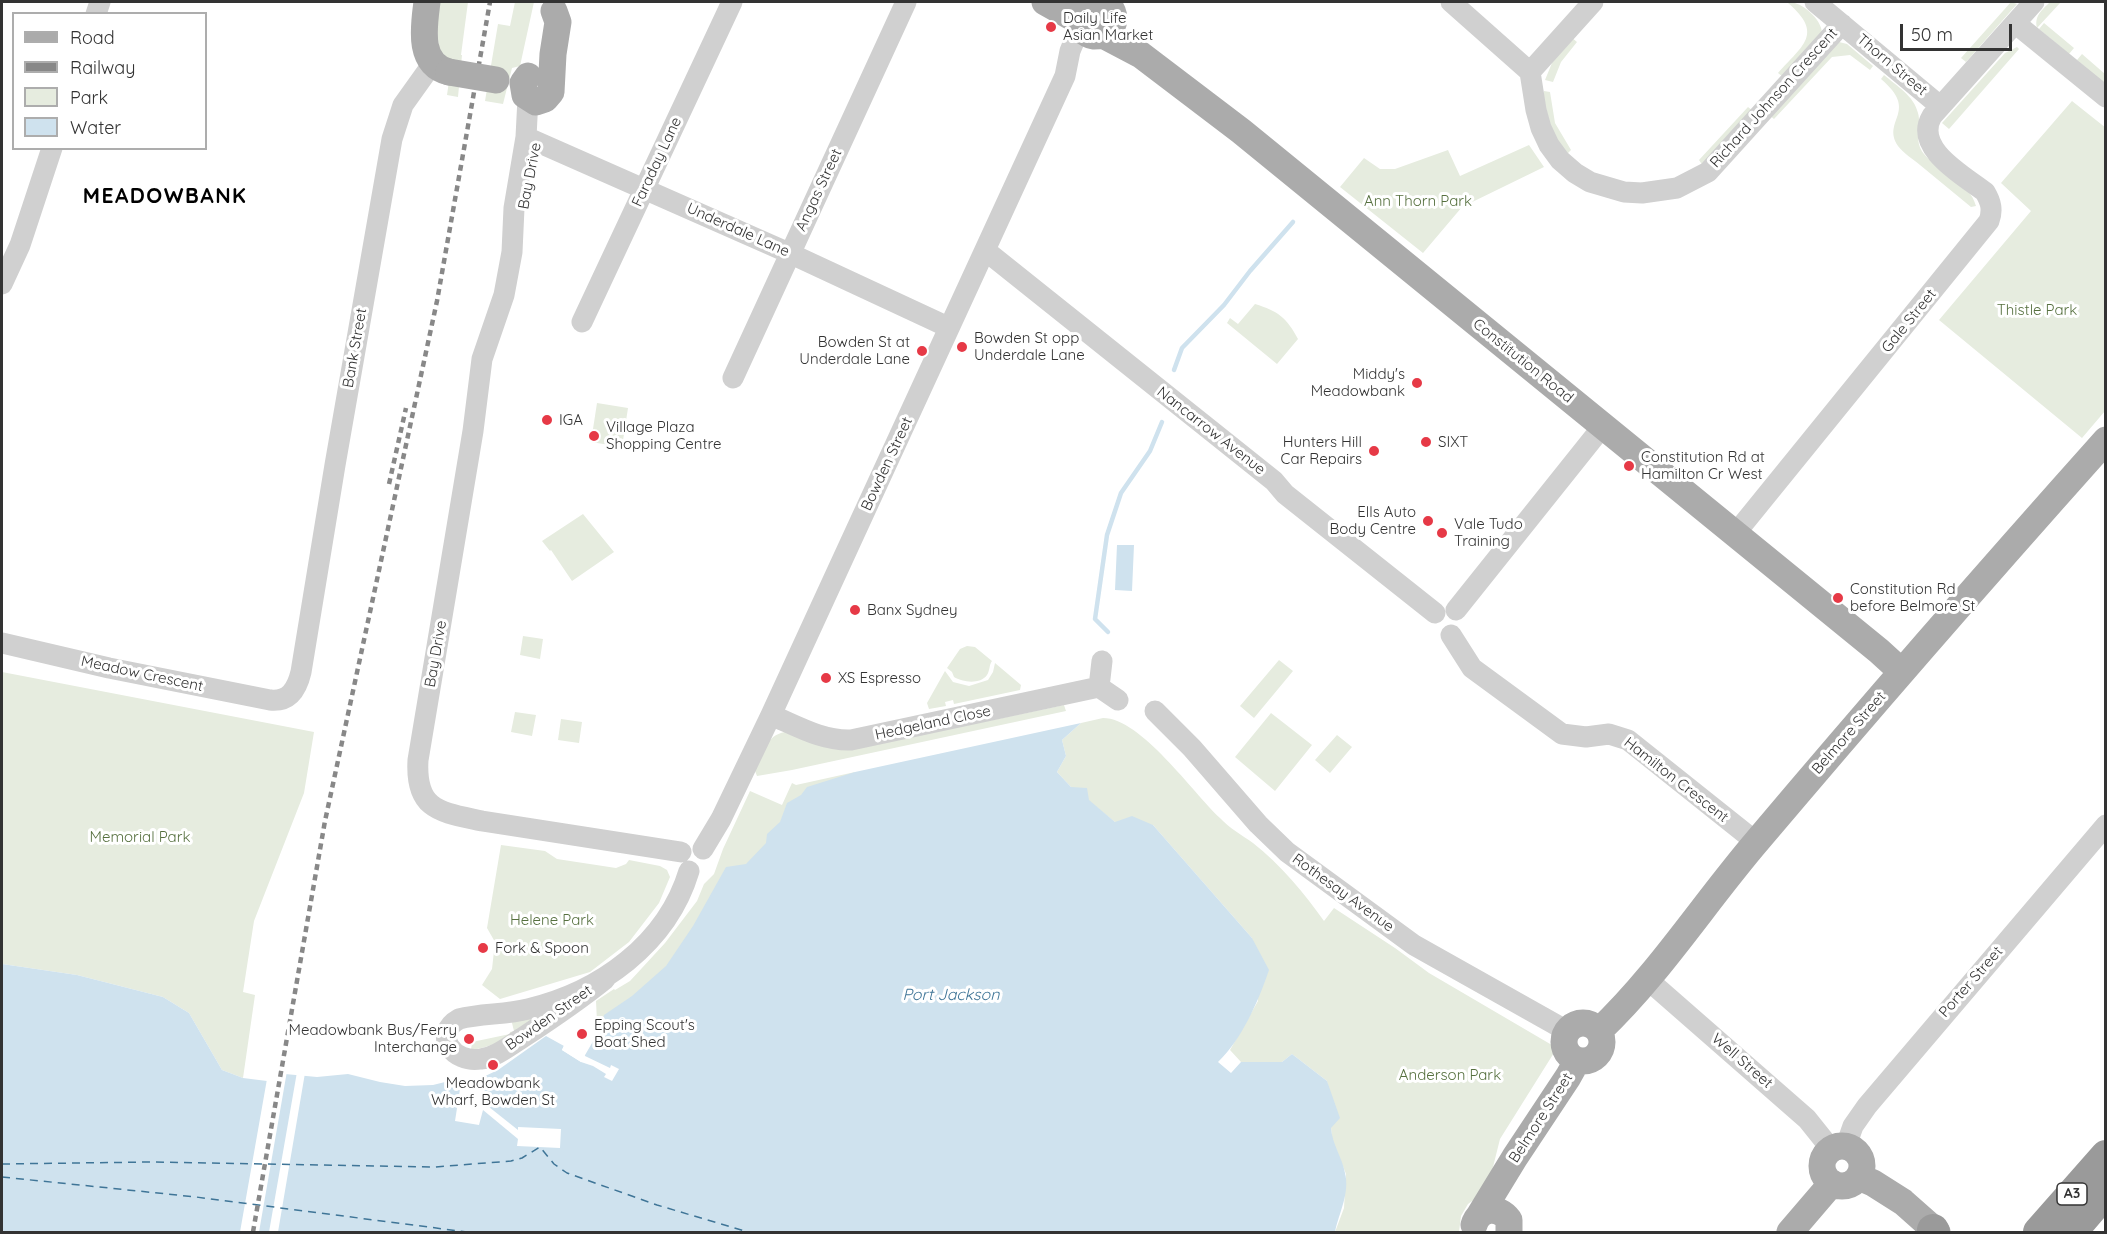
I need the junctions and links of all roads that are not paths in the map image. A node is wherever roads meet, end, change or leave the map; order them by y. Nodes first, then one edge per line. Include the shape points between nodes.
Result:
1 (427, 2) edge
2 (732, 2) edge
3 (906, 2) edge
4 (1045, 2) edge
5 (1451, 2) edge
6 (1593, 2) edge
7 (1815, 2) edge
8 (2034, 2) edge
9 (555, 6) edge
10 (1095, 15) edge
11 (2014, 23) junction
12 (1842, 24) junction
13 (441, 67) junction
14 (1530, 72) junction
15 (524, 85) junction
16 (2106, 97) edge
17 (1940, 106) junction
18 (531, 139) junction
19 (41, 150) edge
20 (51, 150) edge
21 (644, 189) junction
22 (986, 250) junction
23 (789, 253) junction
24 (2, 265) edge
25 (2, 284) edge
26 (582, 322) dead end
27 (948, 327) junction
28 (733, 378) dead end
29 (1603, 426) junction
30 (2106, 440) edge
31 (1735, 534) junction
32 (1456, 610) junction
33 (1435, 613) junction
34 (1451, 635) junction
35 (2, 643) edge
36 (1102, 661) dead end
37 (1902, 672) junction
38 (1099, 687) junction
39 (283, 700) joint
40 (1118, 700) dead end
41 (1155, 711) dead end
42 (771, 715) junction
43 (2106, 825) edge
44 (1755, 842) junction
45 (703, 849) joint
46 (685, 862) junction
47 (604, 979) junction
48 (1647, 979) junction
49 (1567, 1031) junction
50 (1599, 1031) junction
51 (1577, 1061) junction
52 (1838, 1147) junction
53 (2106, 1156) edge
54 (1505, 1174) junction
55 (1859, 1177) junction
56 (1832, 1183) junction
57 (2106, 1191) edge
58 (1477, 1224) edge
59 (1513, 1225) edge
60 (1935, 1232) edge
61 (1790, 1233) edge
62 (2039, 1233) edge
63 (2071, 1233) edge

1 - 13 main road via 424,39 429,56
2 - 21 street, Faraday Lane
3 - 23 street, Angas Street
4 - 10 main road, Constitution Road
5 - 14 street
6 - 14 street
7 - 12 street, Thorn Street
8 - 11 street, Gale Street
9 - 15 main road via 558,22
10 - 22 street, Bowden Street
10 - 29 main road, Constitution Road
11 - 16 street
11 - 17 street, Gale Street
12 - 14 street, Richard Johnson Crescent via 1708,172 1660,192 1606,188 1575,173 1560,160 1541,128
12 - 17 street, Thorn Street
13 - 15 main road, bridge
13 - 39 street, Bank Street via 403,105 392,139 301,672 297,687
15 - 18 street, Bay Drive
17 - 31 street, Gale Street via 1928,122 1928,141 1934,151 1985,192 1992,209 1989,221
18 - 21 street, Underdale Lane
18 - 46 street, Bay Drive via 514,208 512,252 504,295 482,359 418,760 420,787 430,805 453,814
19 - 24 street
20 - 25 street via 20,244
21 - 23 street, Underdale Lane
21 - 26 street, Faraday Lane
22 - 27 street, Bowden Street
22 - 33 street, Nancarrow Avenue
23 - 27 street, Underdale Lane
23 - 28 street, Angas Street
27 - 42 street, Bowden Street
29 - 31 main road, Constitution Road
29 - 32 street
30 - 37 main road, Belmore Street
31 - 37 main road, Constitution Road
32 - 33 street via 1444,607
32 - 34 street via 1460,624
33 - 34 street via 1435,630
34 - 44 street, Hamilton Crescent via 1472,668 1546,725 1562,734 1609,734 1628,740
35 - 39 street, Meadow Crescent via 109,668
36 - 38 street
37 - 44 main road, Belmore Street
38 - 40 street
38 - 42 street, Hedgeland Close via 841,741
41 - 49 street, Rothesay Avenue via 1287,852 1414,945
42 - 45 street, Bowden Street
43 - 52 street, Porter Street via 1867,1106
44 - 48 main road, Belmore Street
45 - 46 street, Bay Drive via 686,847
46 - 47 street via 683,891 665,923
47 - 47 street, Bowden Street via 573,1004 492,1056 474,1060 456,1056 452,1051 448,1040 451,1025 464,1018 544,1005
48 - 50 main road, Belmore Street
48 - 52 street, Well Street
49 - 50 main road via 1583,1023
49 - 51 main road via 1564,1048
50 - 51 main road via 1602,1043 1598,1054 1589,1061
51 - 54 main road, Belmore Street
52 - 55 main road via 1855,1150 1862,1167
52 - 56 main road via 1824,1156 1821,1166
53 - 62 highway, A3
54 - 58 main road, Belmore Street
54 - 59 main road, Belmore Street
55 - 56 main road via 1847,1185
55 - 60 main road via 1903,1202
56 - 61 main road
57 - 63 highway, A3
58 - 59 main road via 1489,1210 1500,1212

